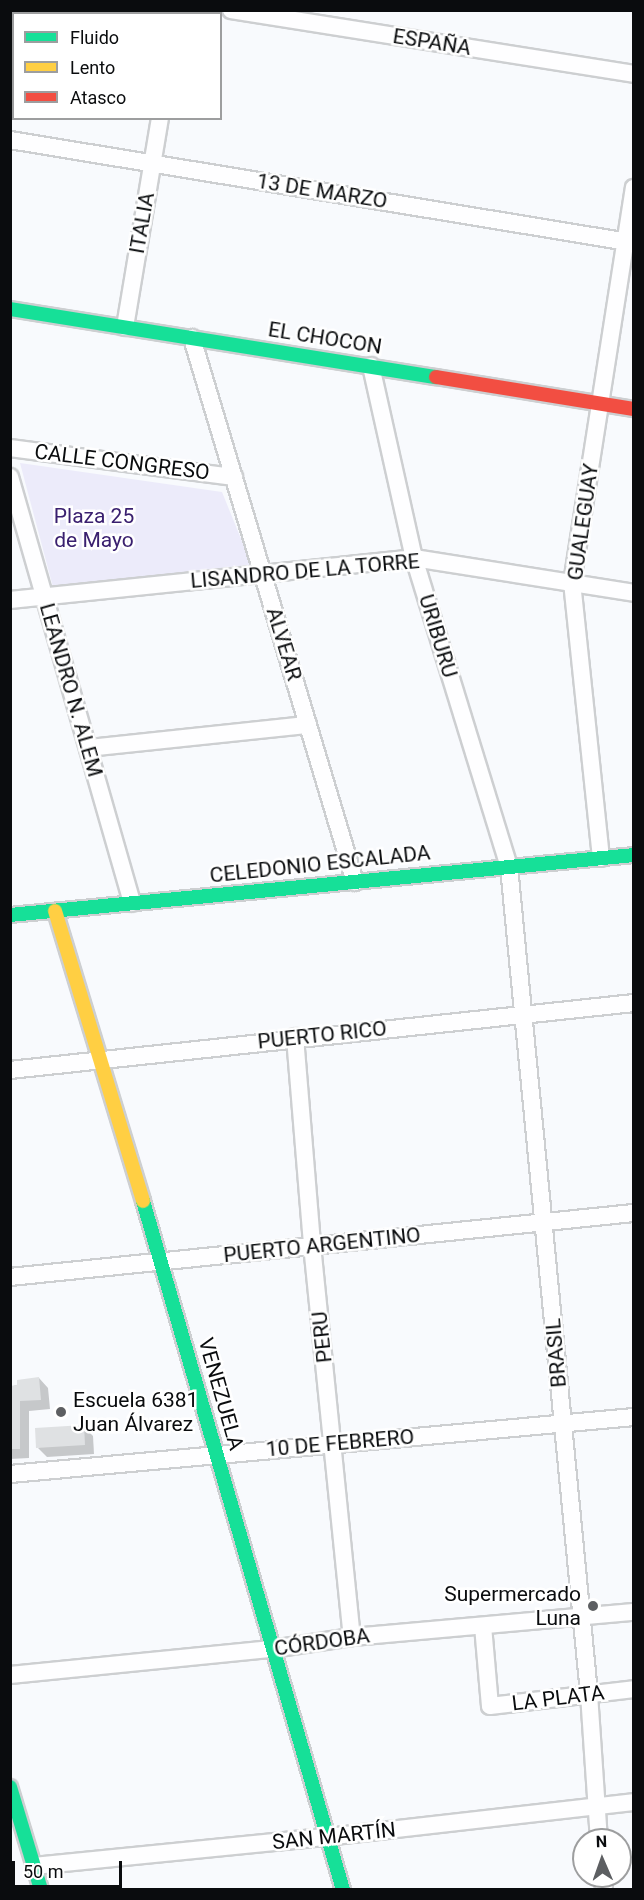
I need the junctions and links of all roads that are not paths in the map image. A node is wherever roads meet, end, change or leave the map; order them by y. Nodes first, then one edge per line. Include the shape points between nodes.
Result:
1 (231, 10) edge
2 (633, 74) edge
3 (160, 120) edge
4 (10, 140) edge
5 (153, 162) junction
6 (633, 188) edge
7 (629, 242) edge
8 (10, 309) edge
9 (125, 327) junction
10 (192, 338) junction
11 (371, 366) junction
12 (600, 404) junction
13 (633, 409) edge
14 (10, 448) edge
15 (10, 477) edge
16 (234, 477) junction
17 (414, 558) junction
18 (263, 574) junction
19 (572, 584) junction
20 (633, 593) edge
21 (44, 596) junction
22 (10, 600) edge
23 (308, 725) junction
24 (88, 748) junction
25 (633, 855) edge
26 (601, 858) junction
27 (509, 867) junction
28 (356, 882) junction
29 (132, 903) junction
30 (55, 911) junction
31 (10, 915) edge
32 (633, 1003) edge
33 (522, 1016) junction
34 (295, 1037) junction
35 (102, 1059) junction
36 (10, 1070) edge
37 (633, 1213) edge
38 (544, 1223) junction
39 (312, 1245) junction
40 (162, 1262) junction
41 (10, 1277) edge
42 (633, 1417) edge
43 (563, 1425) junction
44 (333, 1444) junction
45 (216, 1454) junction
46 (10, 1474) edge
47 (633, 1612) edge
48 (580, 1615) junction
49 (483, 1626) junction
50 (352, 1637) junction
51 (272, 1649) junction
52 (10, 1675) edge
53 (633, 1689) edge
54 (589, 1694) junction
55 (10, 1787) edge
56 (633, 1802) edge
57 (595, 1806) junction
58 (598, 1828) edge
59 (327, 1837) junction
60 (34, 1866) junction
61 (41, 1890) edge
62 (343, 1890) edge

1 - 2 street, ESPAÑA
3 - 5 street, ITALIA
4 - 5 street, 13 DE MARZO
5 - 7 street, 13 DE MARZO
5 - 9 street, ITALIA
6 - 7 street, GUALEGUAY
7 - 12 street, GUALEGUAY
8 - 9 street, EL CHOCON
9 - 10 street, EL CHOCON
10 - 11 street, EL CHOCON
10 - 16 street, ALVEAR
11 - 12 street, EL CHOCON
11 - 17 street, URIBURU
12 - 13 street, EL CHOCON
12 - 19 street, GUALEGUAY
14 - 16 street, CALLE CONGRESO
15 - 21 street, LEANDRO N. ALEM
16 - 18 street, ALVEAR
17 - 18 street, LISANDRO DE LA TORRE
17 - 19 street, LISANDRO DE LA TORRE
17 - 27 street, URIBURU
18 - 21 street, LISANDRO DE LA TORRE
18 - 23 street, ALVEAR
19 - 20 street, LISANDRO DE LA TORRE
19 - 26 street, GUALEGUAY
21 - 22 street, LISANDRO DE LA TORRE
21 - 24 street, LEANDRO N. ALEM
23 - 24 street
23 - 28 street, ALVEAR
24 - 29 street, LEANDRO N. ALEM
25 - 26 street, CELEDONIO ESCALADA
26 - 27 street, CELEDONIO ESCALADA
27 - 28 street, CELEDONIO ESCALADA
27 - 33 street, BRASIL
28 - 29 street, CELEDONIO ESCALADA
29 - 30 street, CELEDONIO ESCALADA
30 - 31 street, CELEDONIO ESCALADA
30 - 35 street, VENEZUELA
32 - 33 street, PUERTO RICO
33 - 34 street, PUERTO RICO
33 - 38 street, BRASIL
34 - 35 street, PUERTO RICO
34 - 39 street, PERU
35 - 36 street, PUERTO RICO
35 - 40 street, VENEZUELA
37 - 38 street, PUERTO ARGENTINO
38 - 39 street, PUERTO ARGENTINO
38 - 43 street, BRASIL
39 - 40 street, PUERTO ARGENTINO
39 - 44 street, PERU
40 - 41 street, PUERTO ARGENTINO
40 - 45 street, VENEZUELA
42 - 43 street, 10 DE FEBRERO
43 - 44 street, 10 DE FEBRERO
43 - 48 street, BRASIL
44 - 45 street, 10 DE FEBRERO
44 - 50 street, PERU
45 - 46 street, 10 DE FEBRERO
45 - 51 street, VENEZUELA
47 - 48 street, CÓRDOBA
48 - 49 street, CÓRDOBA
48 - 54 street, BRASIL
49 - 50 street, CÓRDOBA
49 - 54 street, LA PLATA via 490,1706
50 - 51 street, CÓRDOBA
51 - 52 street, CÓRDOBA
51 - 59 street, VENEZUELA
53 - 54 street, LA PLATA
54 - 57 street, BRASIL
55 - 60 street
56 - 57 street, SAN MARTÍN
57 - 58 street, BRASIL
57 - 59 street, SAN MARTÍN
59 - 60 street, SAN MARTÍN
59 - 62 street, VENEZUELA
60 - 61 street

